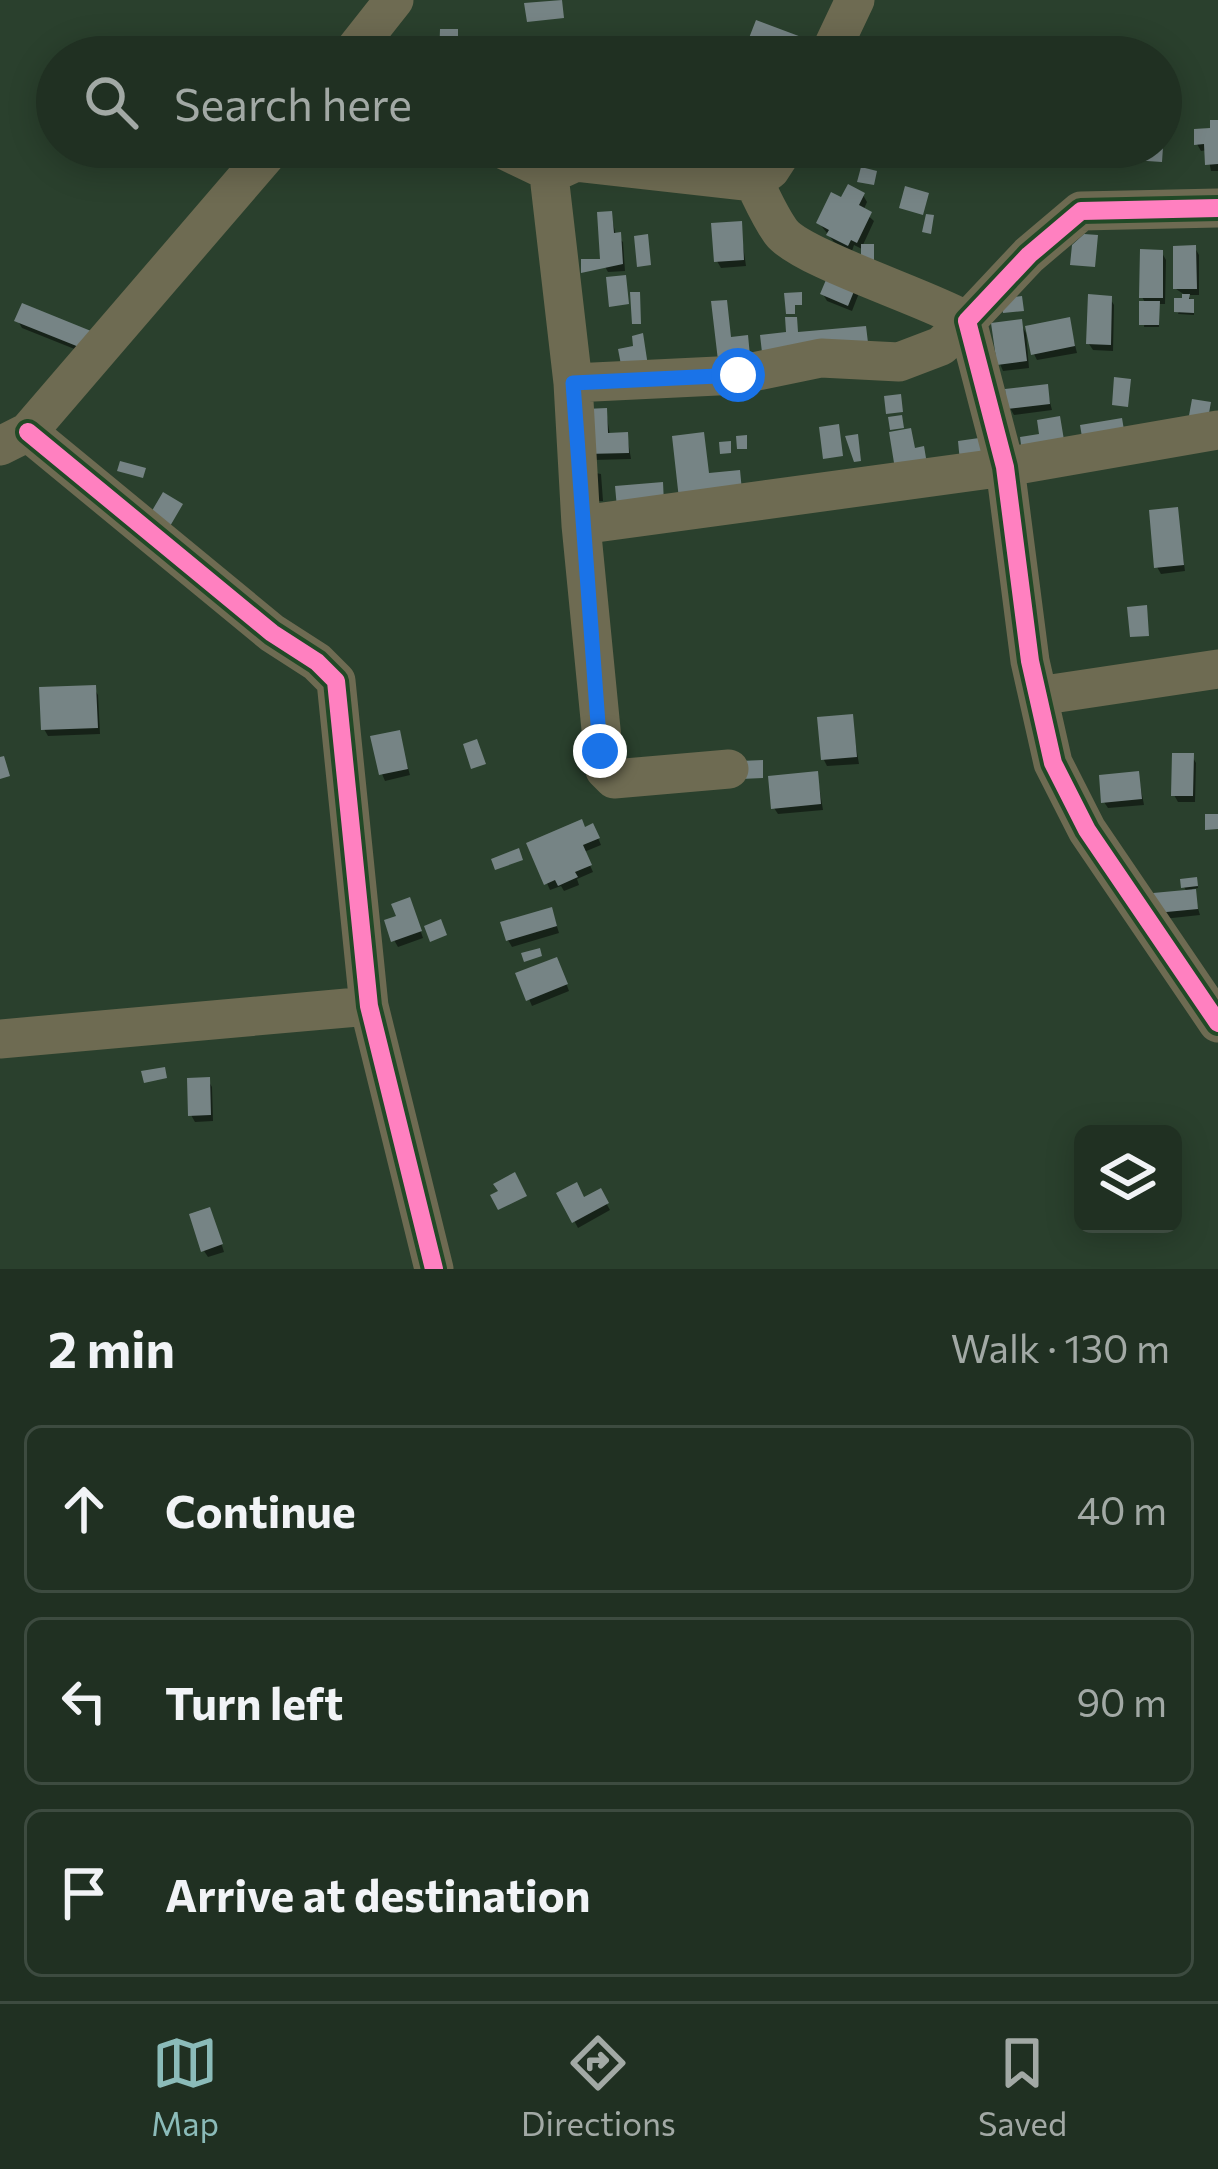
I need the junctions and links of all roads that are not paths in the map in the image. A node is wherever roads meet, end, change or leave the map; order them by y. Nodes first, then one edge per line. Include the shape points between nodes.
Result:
1 (394, 0) edge
2 (855, 0) edge
3 (366, 36) edge
4 (838, 36) edge
5 (254, 168) edge
6 (543, 168) edge
7 (562, 168) edge
8 (629, 168) edge
9 (771, 168) edge
10 (552, 172) junction
11 (754, 182) junction
12 (1218, 208) edge
13 (967, 321) junction
14 (573, 383) junction
15 (1218, 430) edge
16 (14, 439) edge
17 (1005, 467) junction
18 (581, 525) junction
19 (1218, 669) edge
20 (1038, 696) junction
21 (729, 769) dead end
22 (369, 1006) junction
23 (1218, 1023) edge
24 (0, 1039) edge
25 (434, 1269) edge

1 - 3 street
2 - 4 street
5 - 16 street
6 - 10 street
7 - 10 street
8 - 11 street
9 - 11 street
10 - 14 street
11 - 13 street via 783,236
12 - 13 street via 1082,211
13 - 14 street via 941,346 899,362 821,358 738,375
13 - 17 street
14 - 18 street
15 - 17 street
16 - 22 street via 332,674
17 - 18 street
17 - 20 street
18 - 21 street via 605,770 631,780
19 - 20 street
20 - 23 street via 1053,763 1087,830
22 - 24 street
22 - 25 street

